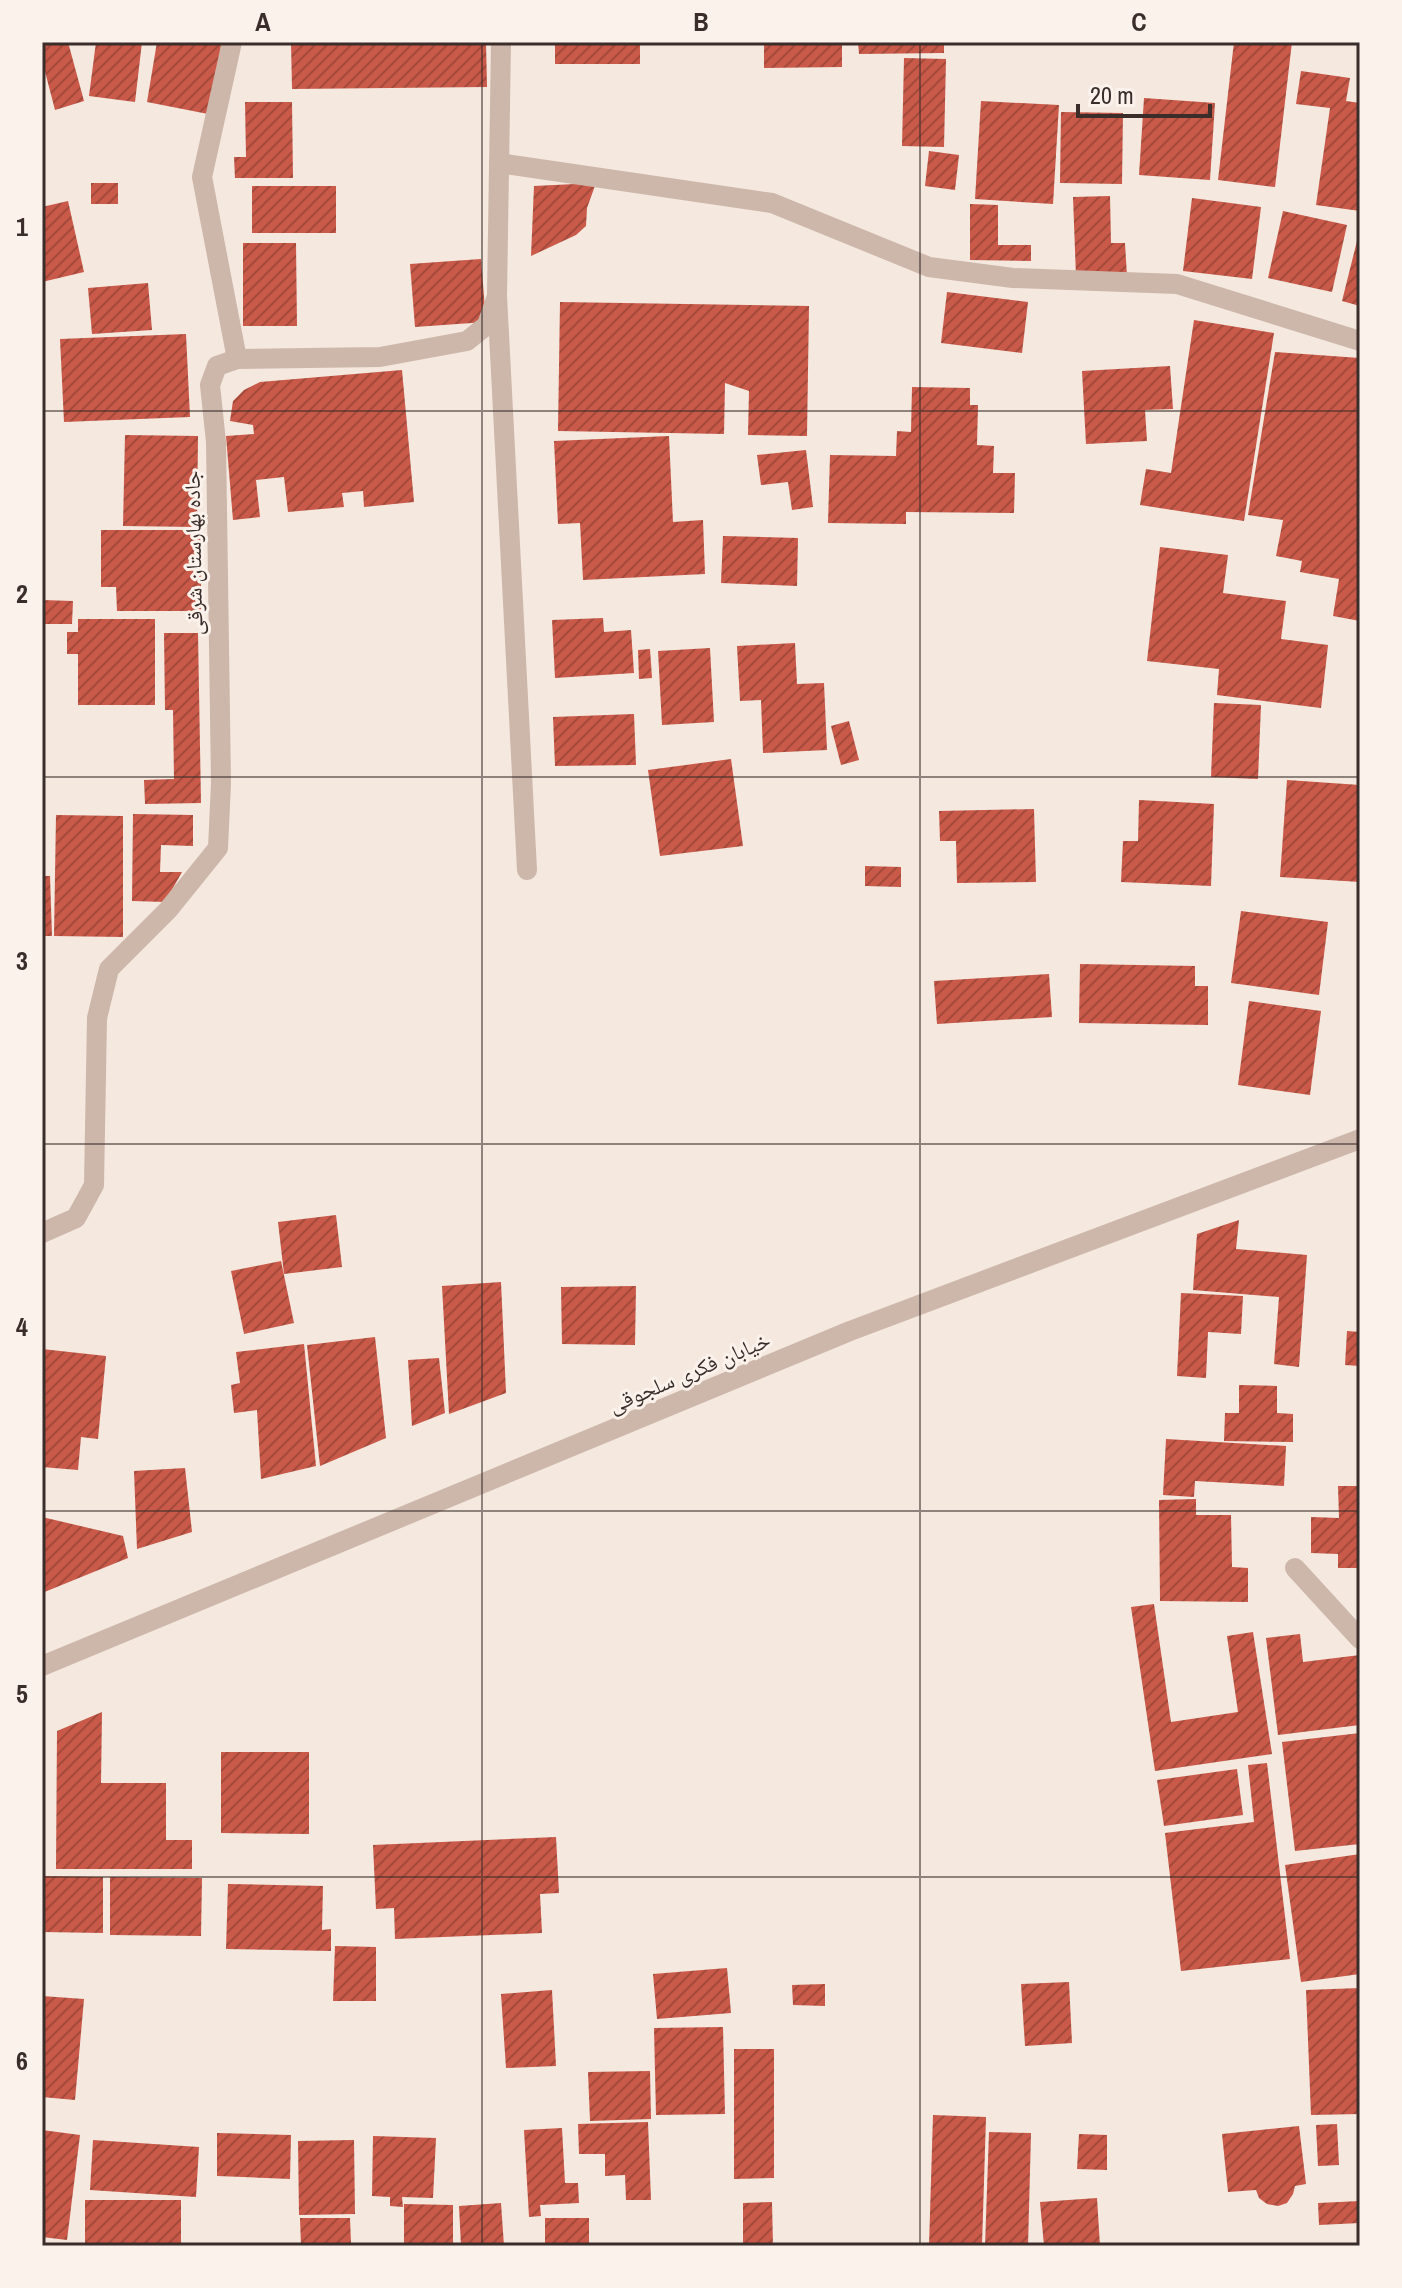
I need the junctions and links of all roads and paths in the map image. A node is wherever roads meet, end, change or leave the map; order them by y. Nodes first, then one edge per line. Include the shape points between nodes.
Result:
1 (232, 42) edge
2 (501, 42) edge
3 (499, 163) junction
4 (497, 296) junction
5 (1360, 341) edge
6 (237, 359) junction
7 (527, 870) dead end
8 (1360, 1139) edge
9 (42, 1233) edge
10 (1295, 1568) dead end
11 (1360, 1639) edge
12 (42, 1666) edge

1 - 6 street via 202,177
2 - 3 street
3 - 4 street
3 - 5 street via 772,203 929,267 1013,278 1177,284
4 - 6 street via 487,325 467,341 380,357
4 - 7 street
6 - 9 street, جاده بهارستان شرقی via 217,366 210,385 216,442 218,848 168,910 109,969 97,1018 94,1185 76,1218
8 - 12 street, خیابان فکری سلجوقی via 850,1331
10 - 11 street

